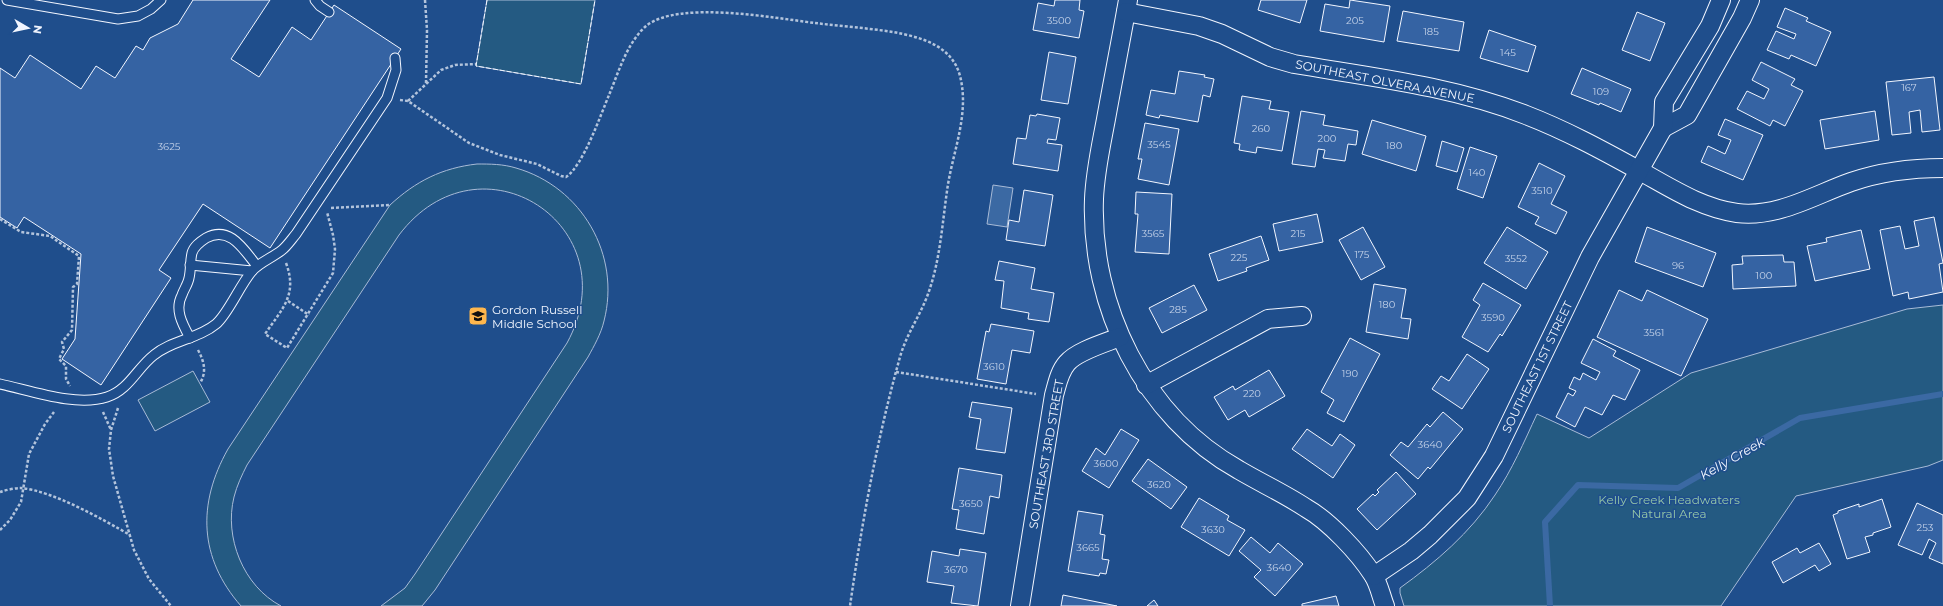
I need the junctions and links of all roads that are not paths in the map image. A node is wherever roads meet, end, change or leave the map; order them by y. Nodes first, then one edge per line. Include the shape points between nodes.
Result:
1 (7, 0) edge
2 (161, 0) edge
3 (315, 0) edge
4 (1721, 0) edge
5 (1750, 0) edge
6 (1127, 6) edge
7 (329, 12) dead end
8 (396, 58) dead end
9 (1662, 128) junction
10 (1943, 168) edge
11 (1638, 170) junction
12 (190, 265) junction
13 (254, 269) junction
14 (1302, 316) dead end
15 (1120, 337) junction
16 (190, 338) junction
17 (0, 384) edge
18 (1146, 385) junction
19 (1374, 576) junction
20 (1020, 606) edge
21 (1385, 606) edge

1 - 2 lane via 118,19 138,16
3 - 7 lane
4 - 9 street, SOUTHEAST 1ST STREET via 1710,26 1664,102
5 - 9 street via 1687,115
6 - 11 street, SOUTHEAST OLVERA AVENUE via 1199,26 1270,57 1294,64 1473,96 1525,114 1575,136
6 - 15 street via 1097,164 1094,198 1096,256 1102,284
8 - 13 lane via 396,70 387,98 296,234 281,251
9 - 11 street, SOUTHEAST 1ST STREET
10 - 11 street, SOUTHEAST OLVERA AVENUE via 1880,174 1829,190 1784,209 1762,213 1716,209 1694,201
11 - 19 street, SOUTHEAST 1ST STREET via 1590,257 1494,456 1467,498 1412,552
12 - 13 lane
12 - 13 lane via 192,253 198,243 210,236 223,234 233,238
12 - 16 lane via 190,277 178,308 181,321
13 - 16 lane via 217,323
14 - 18 street via 1268,319
15 - 18 street
15 - 20 street, SOUTHEAST 3RD STREET via 1078,355 1067,363 1060,376 1054,395
16 - 17 lane via 155,354 124,388 108,397 79,401
18 - 19 street via 1194,438 1222,461 1308,508 1344,539
19 - 21 street

